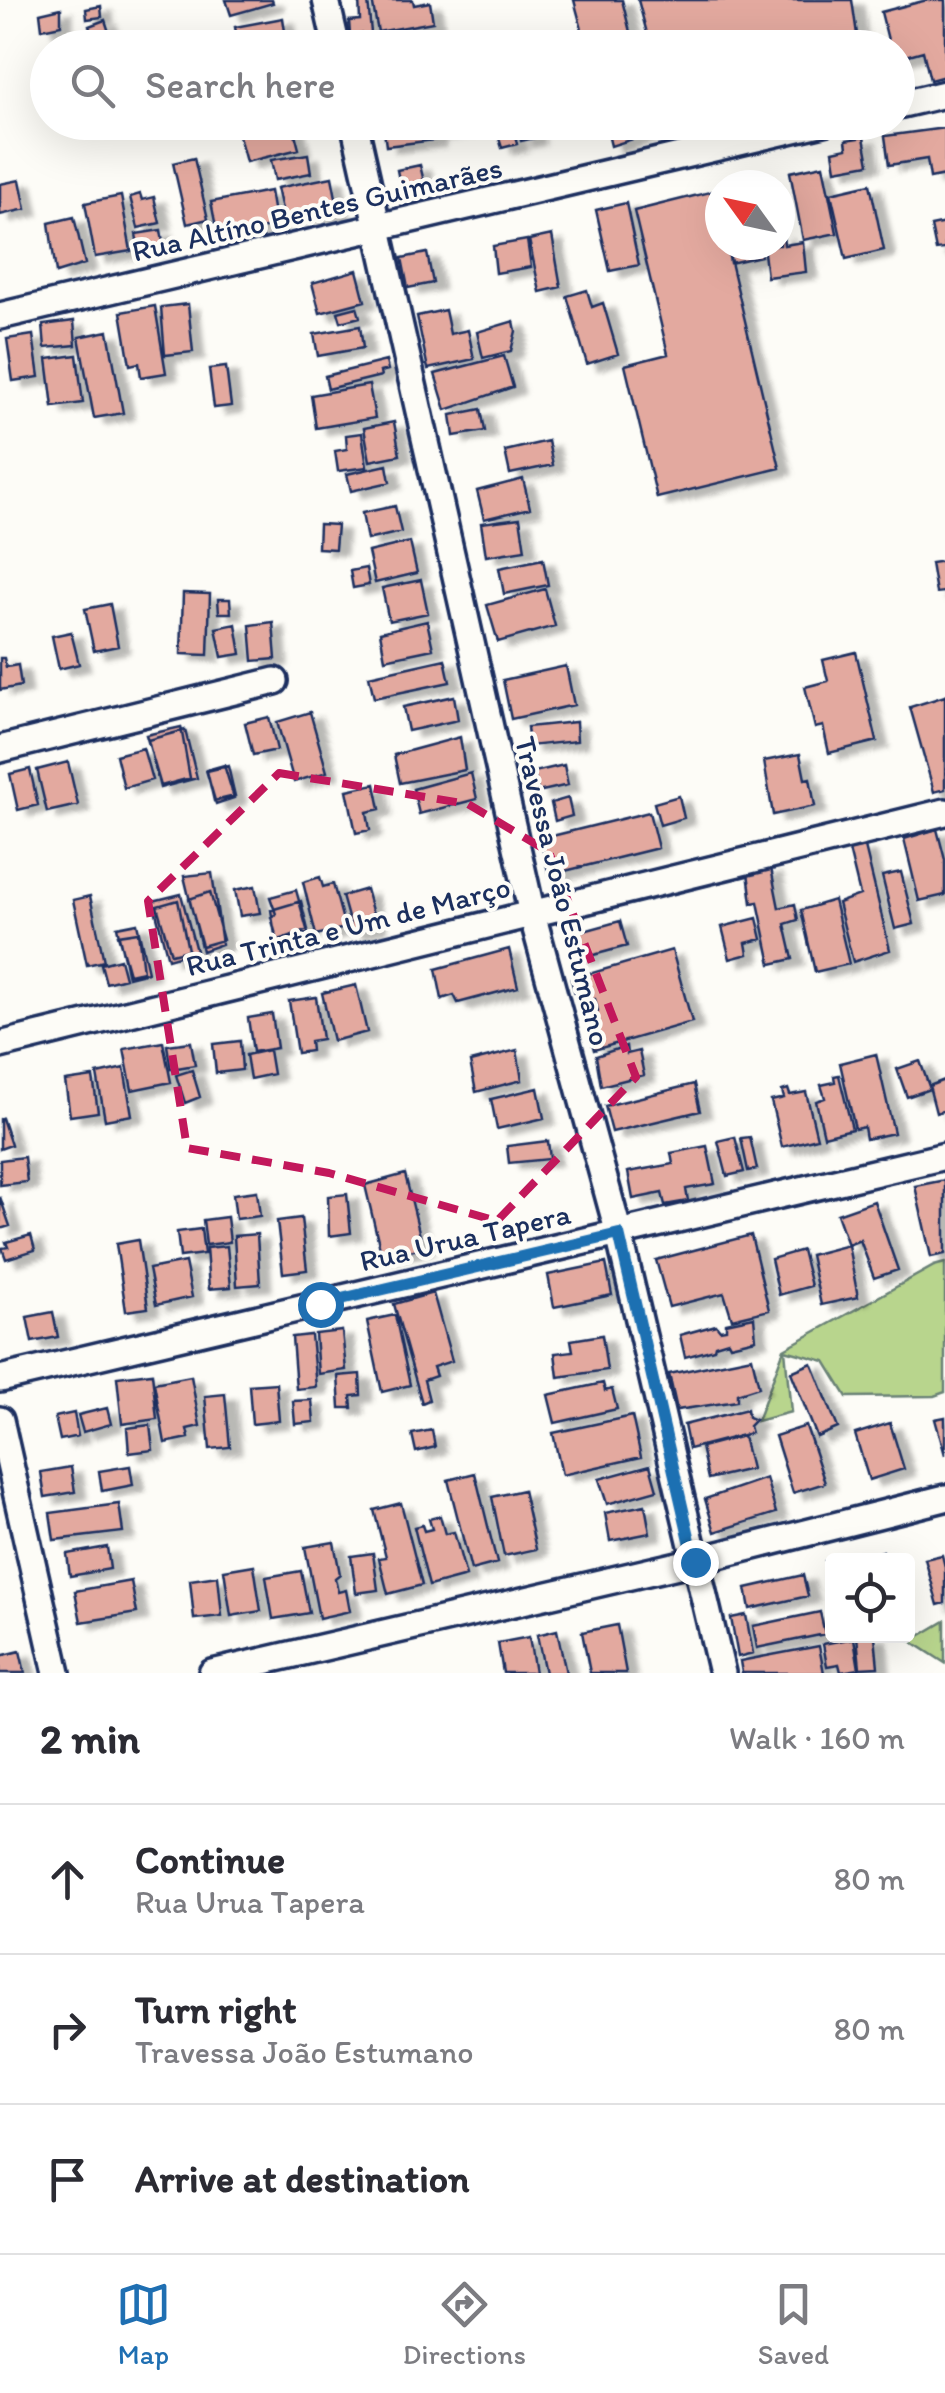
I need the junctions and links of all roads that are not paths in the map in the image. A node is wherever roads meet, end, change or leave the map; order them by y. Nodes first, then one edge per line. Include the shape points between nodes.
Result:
1 (326, 0) edge
2 (333, 30) edge
3 (945, 94) edge
4 (915, 101) edge
5 (358, 140) edge
6 (748, 140) edge
7 (378, 228) junction
8 (0, 316) edge
9 (276, 681) dead end
10 (0, 749) edge
11 (945, 812) edge
12 (532, 914) junction
13 (0, 1046) edge
14 (945, 1156) edge
15 (619, 1234) junction
16 (0, 1379) edge
17 (0, 1420) edge
18 (945, 1498) edge
19 (695, 1562) junction
20 (57, 1673) edge
21 (212, 1673) edge
22 (722, 1673) edge

1 - 2 street
3 - 4 street
5 - 7 street, Travessa João Estumano
6 - 7 street, Rua Altíno Bentes Guimarães
7 - 8 street, Rua Altíno Bentes Guimarães
7 - 12 street, Travessa João Estumano
9 - 10 street
11 - 12 street, Rua Trinta e Um de Março
12 - 13 street, Rua Trinta e Um de Março
12 - 15 street, Travessa João Estumano
14 - 15 street, Rua Urua Tapera
15 - 16 street, Rua Urua Tapera
15 - 19 street, Travessa João Estumano
17 - 20 street
18 - 19 street
19 - 21 street
19 - 22 street, Travessa João Estumano

